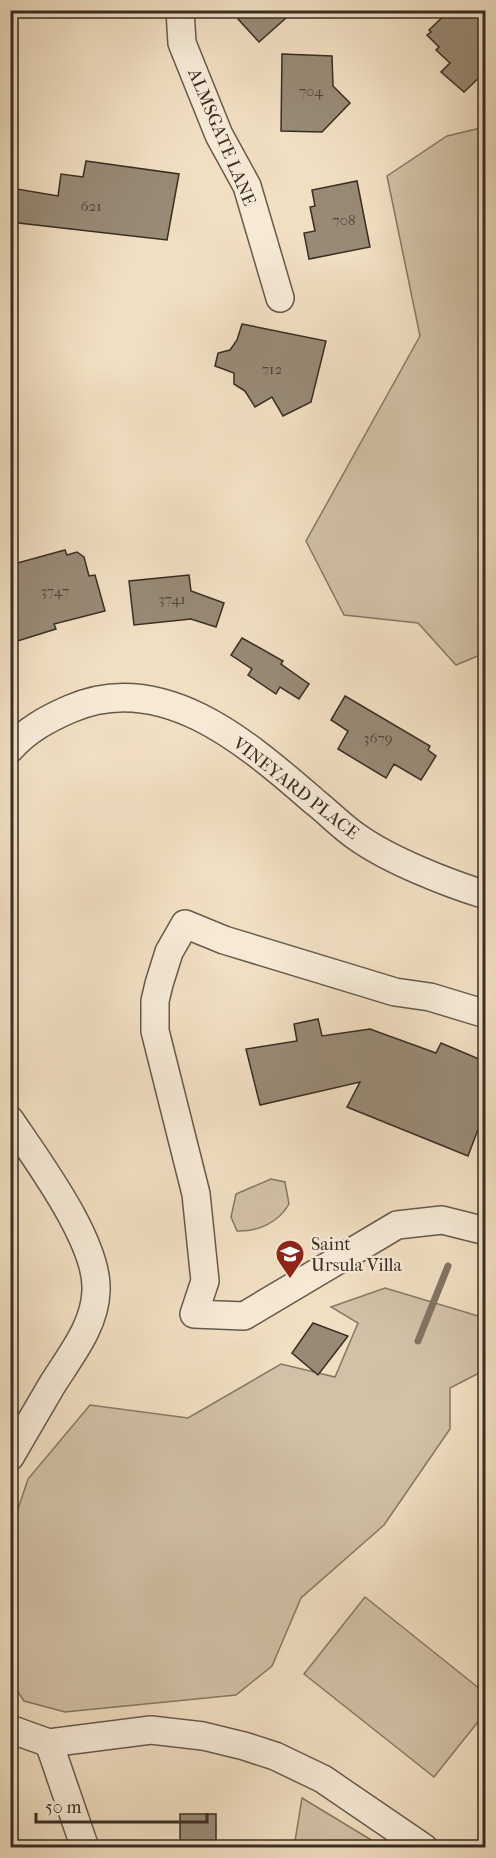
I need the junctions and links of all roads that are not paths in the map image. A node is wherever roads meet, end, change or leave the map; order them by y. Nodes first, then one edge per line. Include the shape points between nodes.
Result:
1 (180, 10) edge
2 (280, 298) dead end
3 (10, 749) edge
4 (486, 895) edge
5 (486, 1014) edge
6 (10, 1120) edge
7 (486, 1231) edge
8 (10, 1457) edge
9 (10, 1729) edge
10 (49, 1743) junction
11 (84, 1848) edge
12 (424, 1848) edge

1 - 2 street, ALMSGATE LANE via 182,43 219,135 247,186
3 - 4 street, VINEYARD PLACE via 46,720 82,704 136,697 167,702 196,714 250,750 357,838 414,867
5 - 7 street via 430,997 395,992 224,940 185,924 170,952 155,1001 155,1030 196,1194 205,1281 194,1314 244,1316 397,1225 442,1220
6 - 8 street via 48,1176 89,1250 96,1288 82,1337
9 - 10 street
10 - 11 street
10 - 12 street via 151,1730 244,1746 323,1779

